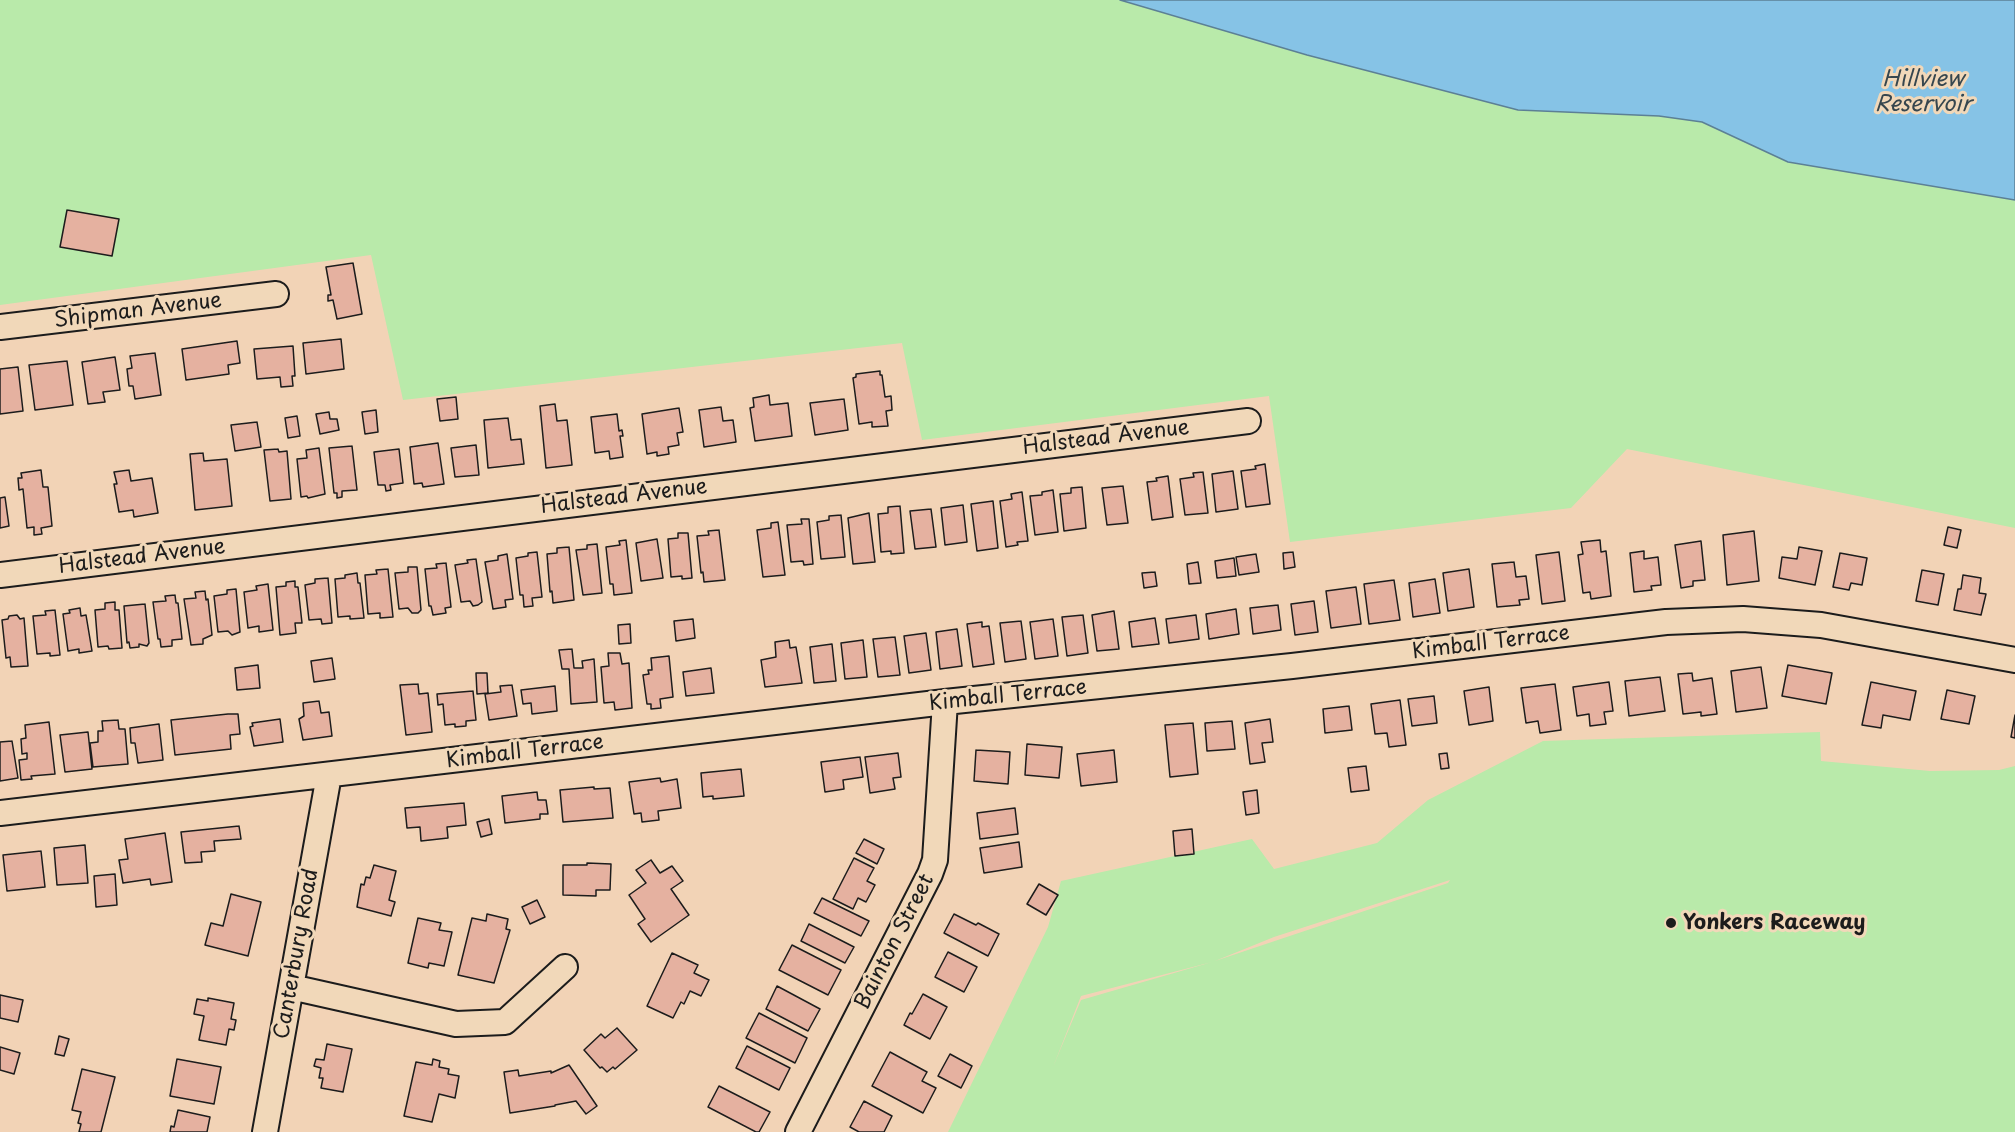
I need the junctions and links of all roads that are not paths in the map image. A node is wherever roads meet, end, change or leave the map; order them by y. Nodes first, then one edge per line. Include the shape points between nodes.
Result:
1 (276, 294) dead end
2 (0, 327) edge
3 (1248, 421) dead end
4 (0, 575) edge
5 (2015, 660) edge
6 (945, 702) junction
7 (329, 775) junction
8 (0, 813) edge
9 (565, 967) dead end
10 (291, 987) junction
11 (265, 1132) edge
12 (798, 1132) edge

1 - 2 street, Shipman Avenue
3 - 4 street, Halstead Avenue
5 - 6 street, Kimball Terrace via 1821,625 1743,619 1688,621
6 - 7 street, Kimball Terrace
6 - 12 street, Bainton Street via 935,860
7 - 8 street, Kimball Terrace
7 - 10 street, Canterbury Road
9 - 10 street via 505,1022 456,1024
10 - 11 street, Canterbury Road

